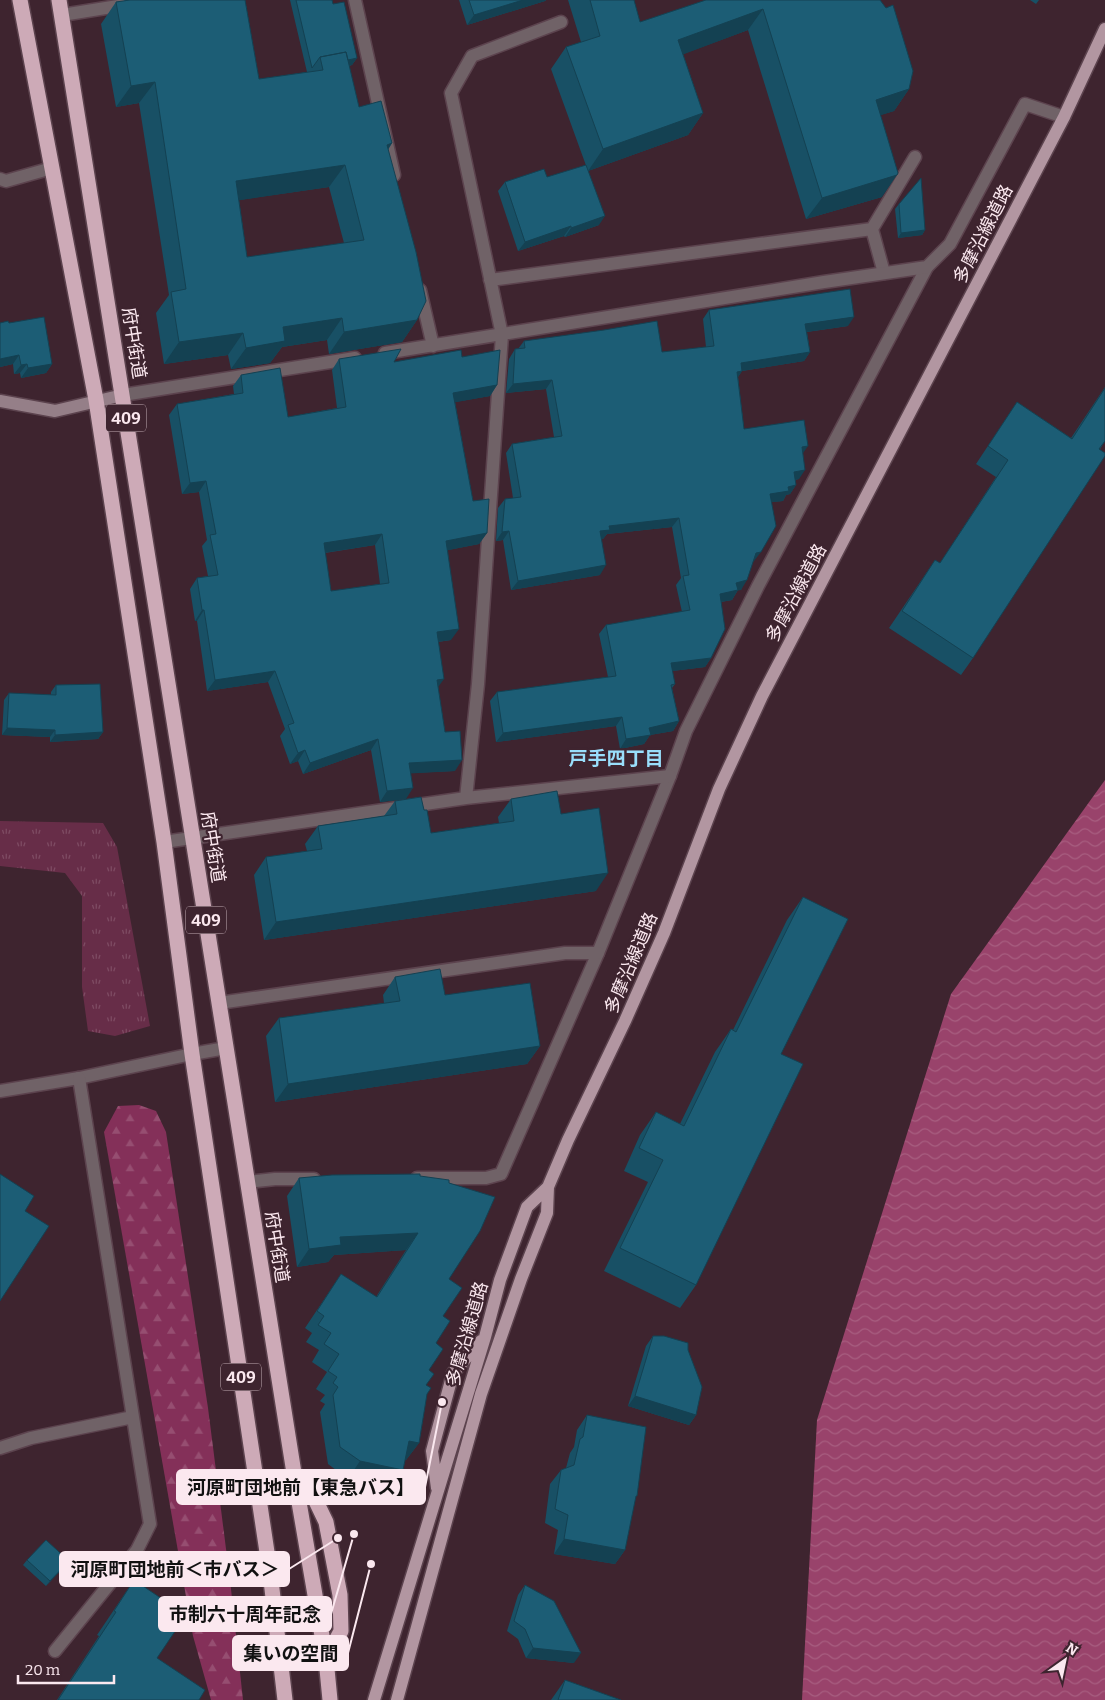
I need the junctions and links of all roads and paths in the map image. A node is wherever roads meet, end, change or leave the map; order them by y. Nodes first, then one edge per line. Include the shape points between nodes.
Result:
1 (20, 0) edge
2 (155, 0) edge
3 (354, 0) edge
4 (60, 8) edge
5 (561, 22) dead end
6 (1105, 29) edge
7 (1064, 117) junction
8 (915, 157) dead end
9 (52, 168) junction
10 (0, 179) edge
11 (396, 182) edge
12 (872, 229) junction
13 (927, 267) junction
14 (884, 273) junction
15 (418, 278) edge
16 (490, 280) junction
17 (502, 335) junction
18 (433, 346) junction
19 (123, 395) junction
20 (96, 400) junction
21 (0, 401) edge
22 (670, 776) junction
23 (466, 798) junction
24 (192, 837) junction
25 (164, 842) junction
26 (598, 953) junction
27 (219, 1003) junction
28 (226, 1048) junction
29 (192, 1054) junction
30 (79, 1078) junction
31 (0, 1091) edge
32 (408, 1178) edge
33 (330, 1179) edge
34 (248, 1182) junction
35 (548, 1187) junction
36 (485, 1337) junction
37 (133, 1417) junction
38 (0, 1448) edge
39 (294, 1473) junction
40 (438, 1493) junction
41 (55, 1651) dead end
42 (326, 1659) junction
43 (285, 1700) edge
44 (330, 1700) edge
45 (374, 1700) edge
46 (397, 1700) edge

1 - 9 highway, 409
2 - 4 street
3 - 11 street
4 - 19 highway, 府中街道 / 409
5 - 16 street via 472,56 451,93
6 - 7 main road, 多摩沿線道路
7 - 13 street via 1024,104 950,244
7 - 35 main road, 多摩沿線道路 via 762,696 719,789 664,933
8 - 12 street
9 - 10 street via 6,181
9 - 20 highway, 409
12 - 14 street
12 - 16 street
13 - 14 street
13 - 22 street via 758,586 686,731
14 - 17 street
15 - 18 street
16 - 17 street
17 - 18 street
17 - 23 street via 478,684
18 - 19 street
19 - 20 street
19 - 24 highway, 府中街道 / 409
20 - 21 street via 55,411
20 - 25 highway, 409
22 - 23 street
22 - 26 street
23 - 24 street
24 - 25 street
24 - 27 highway, 府中街道 / 409
25 - 29 highway, 409
26 - 27 street via 566,953
26 - 32 street via 501,1174 486,1178
27 - 28 highway, 府中街道 / 409
28 - 29 street
28 - 34 highway, 府中街道 / 409
29 - 30 street
29 - 43 highway, 409 via 269,1562
30 - 31 street
30 - 37 street
33 - 34 street
34 - 39 highway, 府中街道 / 409
35 - 36 main road, 多摩沿線道路 via 527,1208 500,1280
35 - 46 main road, 多摩沿線道路 via 547,1214 481,1394
36 - 40 main road, 多摩沿線道路
36 - 40 main road via 453,1373 432,1451
37 - 38 street via 31,1438
37 - 41 street via 150,1524 137,1550
39 - 42 highway, 府中街道 / 409
39 - 42 highway via 313,1495 326,1522 340,1595 341,1631
40 - 45 main road, 多摩沿線道路
42 - 44 highway, 府中街道 / 409

